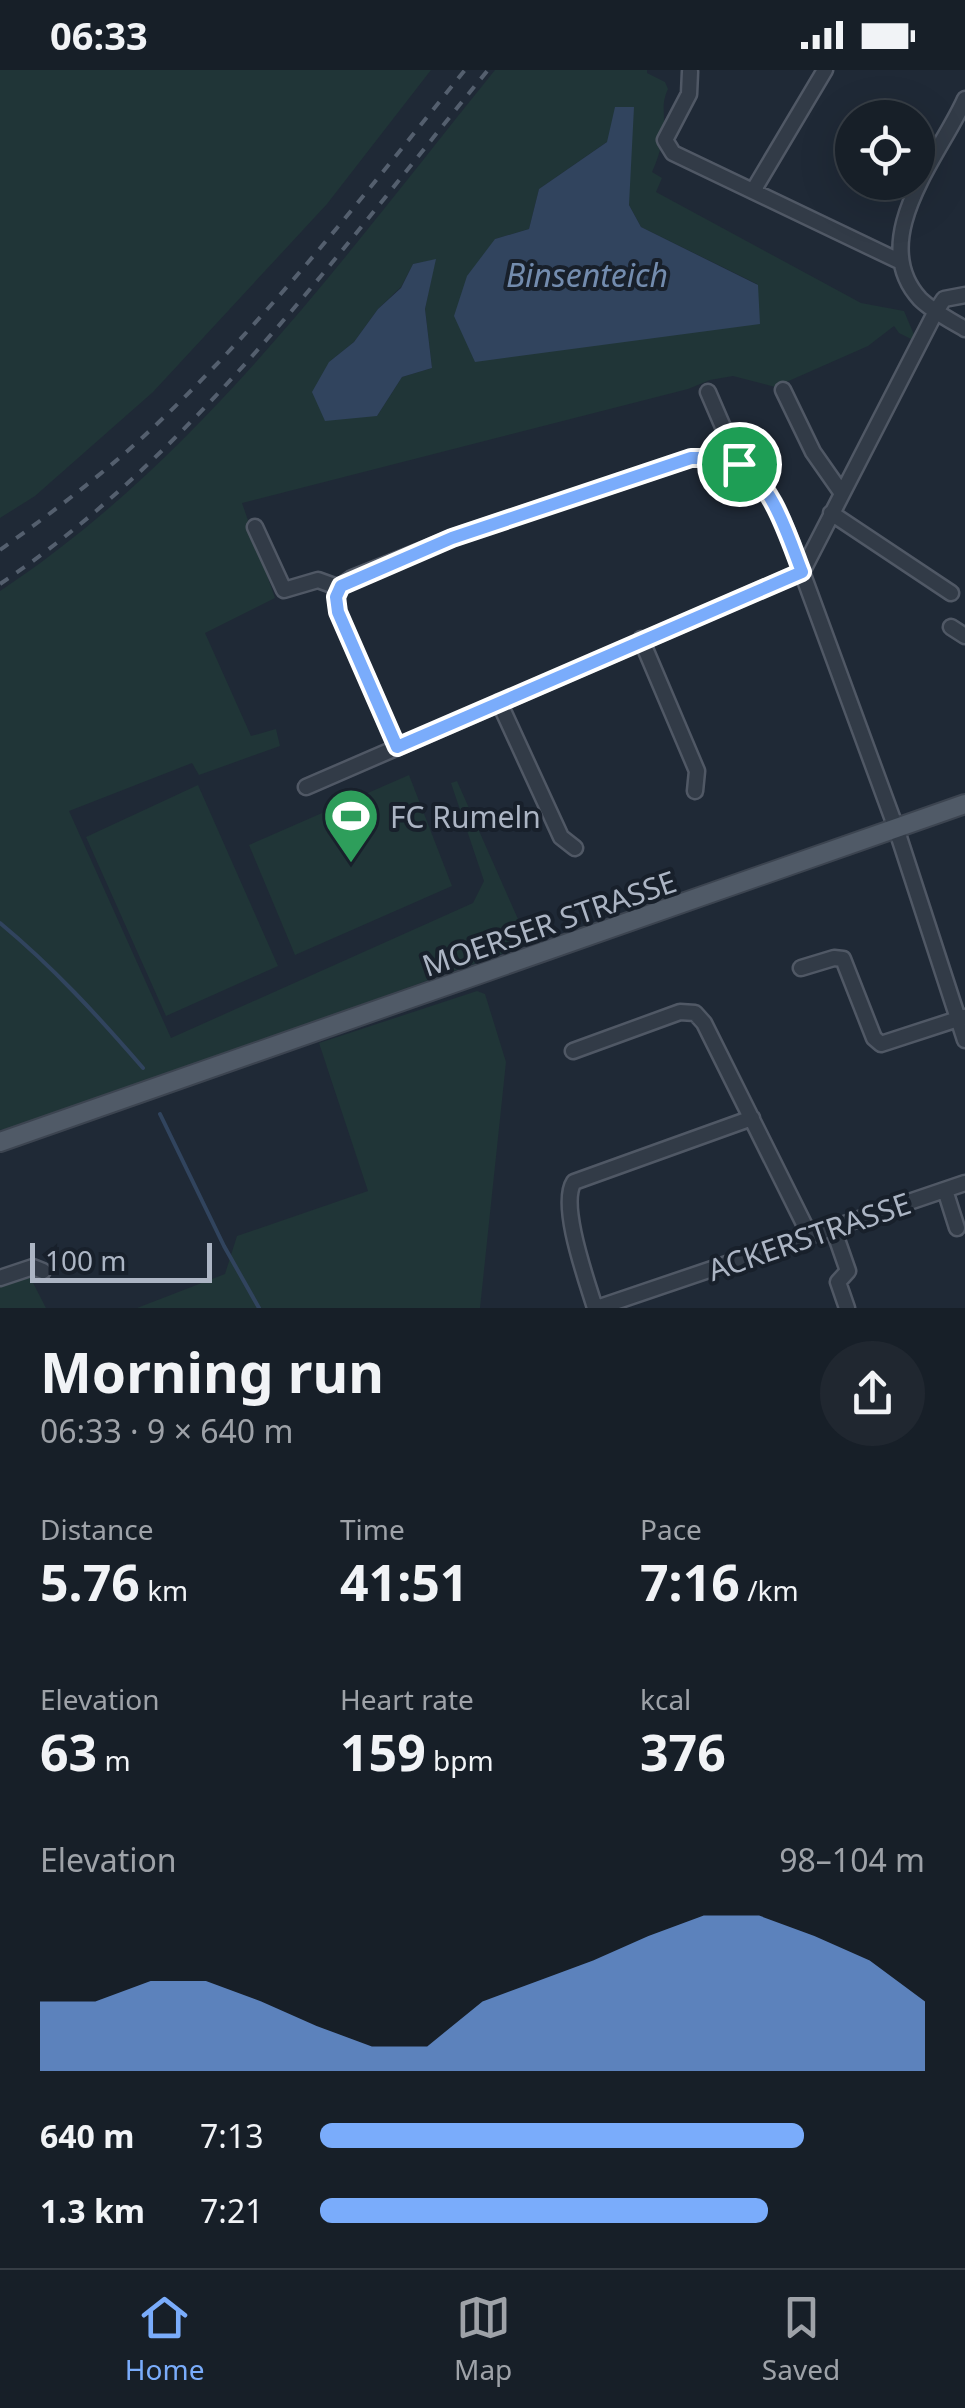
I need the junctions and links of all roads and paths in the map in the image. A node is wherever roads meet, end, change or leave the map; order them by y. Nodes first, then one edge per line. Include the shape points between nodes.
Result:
1 (825, 70) edge
2 (690, 72) edge
3 (965, 99) edge
4 (753, 191) junction
5 (900, 262) junction
6 (965, 295) edge
7 (936, 311) junction
8 (965, 329) edge
9 (783, 390) dead end
10 (708, 392) dead end
11 (739, 464) junction
12 (841, 492) junction
13 (831, 513) junction
14 (255, 527) dead end
15 (802, 572) junction
16 (340, 588) junction
17 (951, 592) dead end
18 (951, 627) dead end
19 (965, 636) edge
20 (641, 639) junction
21 (499, 702) junction
22 (397, 747) junction
23 (306, 787) dead end
24 (694, 791) dead end
25 (965, 804) edge
26 (896, 828) junction
27 (575, 848) dead end
28 (801, 968) dead end
29 (962, 1018) edge
30 (965, 1040) edge
31 (573, 1051) dead end
32 (752, 1118) junction
33 (0, 1142) edge
34 (965, 1183) edge
35 (945, 1190) junction
36 (833, 1228) junction
37 (957, 1228) dead end
38 (810, 1236) junction
39 (43, 1271) dead end
40 (0, 1278) edge
41 (596, 1308) edge
42 (847, 1308) edge

1 - 4 street
2 - 4 street via 689,94 668,132 668,147
3 - 5 street via 916,191
4 - 5 street
5 - 7 street via 920,300
6 - 7 street via 944,299
7 - 8 street
7 - 12 street
9 - 12 street
10 - 11 street
11 - 15 street via 773,502
11 - 16 street via 691,458 452,538
12 - 13 street
13 - 15 street
13 - 17 street
14 - 16 street via 284,590 318,580
15 - 20 street
15 - 26 street
16 - 22 street via 338,612
18 - 19 street
20 - 21 street
20 - 24 street via 697,771
21 - 22 street
21 - 27 street via 560,837
22 - 23 street
25 - 26 main road, MOERSER STRASSE
26 - 29 street
26 - 33 main road, MOERSER STRASSE
28 - 29 street via 843,959 880,1044
29 - 30 street
31 - 32 street via 695,1012
32 - 38 street
32 - 41 street via 574,1182 568,1196
34 - 35 street, ACKERSTRASSE
35 - 36 street, ACKERSTRASSE
35 - 37 street
36 - 38 street, ACKERSTRASSE
36 - 42 street via 848,1271 838,1282
38 - 41 street, ACKERSTRASSE
39 - 40 street

